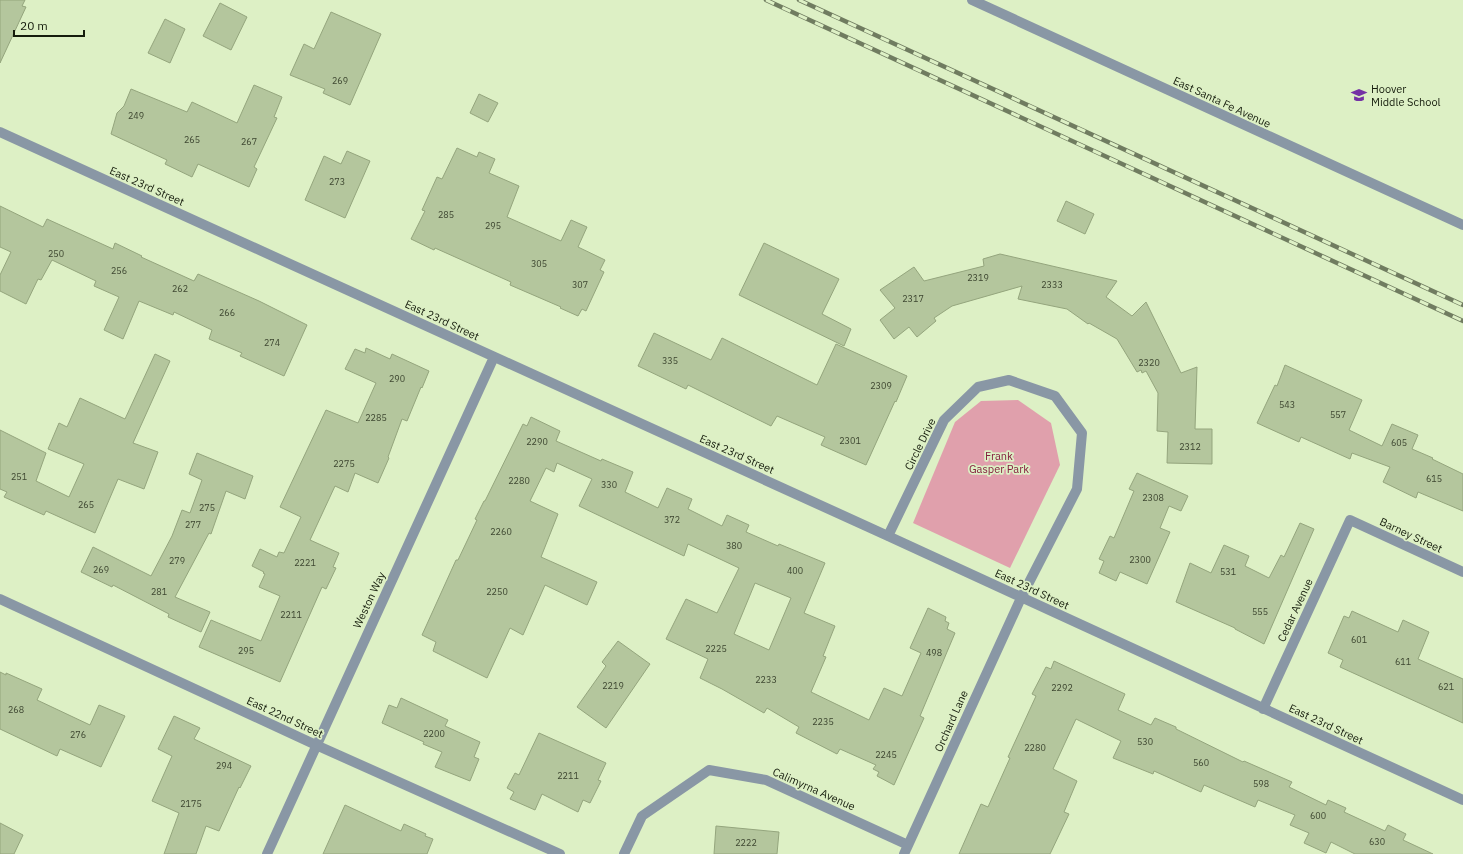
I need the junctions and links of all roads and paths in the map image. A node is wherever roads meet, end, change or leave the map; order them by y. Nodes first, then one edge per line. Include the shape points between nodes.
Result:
1 (972, 0) edge
2 (0, 132) edge
3 (1463, 225) edge
4 (494, 357) junction
5 (1350, 520) joint
6 (888, 536) junction
7 (1463, 572) edge
8 (1021, 598) junction
9 (0, 599) edge
10 (1263, 709) junction
11 (316, 745) junction
12 (1463, 800) edge
13 (906, 849) edge
14 (267, 854) edge
15 (560, 854) edge
16 (624, 854) edge

1 - 3 street, East Santa Fe Avenue
2 - 4 street, East 23rd Street
4 - 6 street, East 23rd Street
4 - 11 street, Weston Way
5 - 7 street, Barney Street
5 - 10 street, Cedar Avenue
6 - 8 street, East 23rd Street
6 - 8 street, Circle Drive via 944,420 978,387 1009,380 1055,396 1082,433 1077,489
8 - 10 street, East 23rd Street
8 - 13 street, Orchard Lane
9 - 11 street, East 22nd Street
10 - 12 street, East 23rd Street
11 - 14 street, Weston Way
11 - 15 street, East 22nd Street
13 - 16 street, Calimyrna Avenue via 766,780 709,770 642,816

